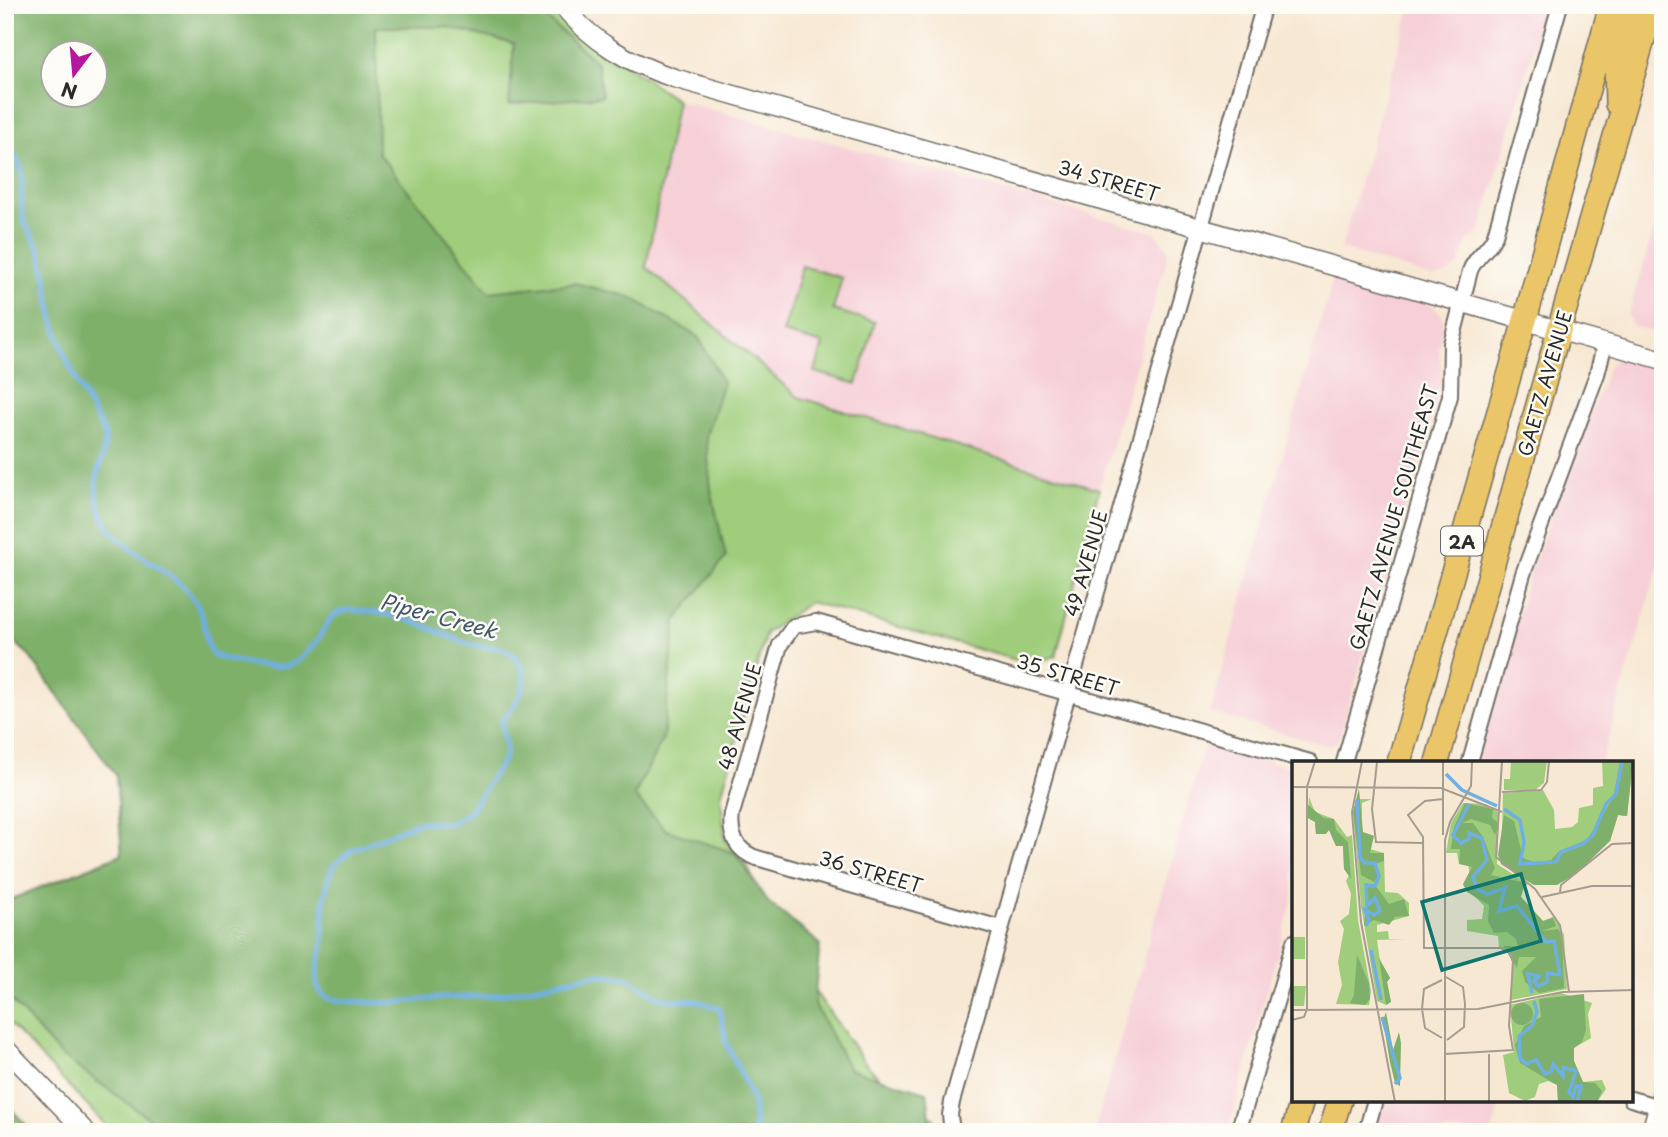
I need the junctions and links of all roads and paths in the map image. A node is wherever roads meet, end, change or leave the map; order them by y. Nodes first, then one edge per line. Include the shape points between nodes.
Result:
1 (562, 5) edge
2 (1265, 5) edge
3 (1560, 5) edge
4 (1611, 5) edge
5 (1631, 5) edge
6 (1653, 5) edge
7 (1617, 128) junction
8 (1200, 227) junction
9 (1462, 302) junction
10 (1525, 320) junction
11 (1559, 330) junction
12 (1605, 343) junction
13 (1663, 360) edge
14 (816, 622) joint
15 (1068, 694) junction
16 (1306, 761) edge
17 (1344, 761) edge
18 (1399, 761) edge
19 (1437, 761) edge
20 (1470, 761) edge
21 (736, 843) joint
22 (1000, 928) junction
23 (1292, 946) edge
24 (1279, 995) junction
25 (1292, 1000) edge
26 (5, 1048) edge
27 (1633, 1098) edge
28 (1661, 1101) edge
29 (1301, 1102) edge
30 (1339, 1102) edge
31 (1374, 1102) edge
32 (86, 1132) edge
33 (952, 1132) edge
34 (1238, 1132) edge
35 (1293, 1132) edge
36 (1330, 1132) edge
37 (1366, 1132) edge
38 (1651, 1132) edge

1 - 8 street, 34 STREET via 590,35 653,71
2 - 8 street, 49 AVENUE
3 - 9 street, GAETZ AVENUE SOUTHEAST via 1495,235 1472,265
4 - 10 main road, GAETZ AVENUE / 2A
5 - 7 main road via 1616,62
6 - 7 main road, GAETZ AVENUE / 2A
7 - 11 main road, GAETZ AVENUE / 2A
8 - 9 street, 34 STREET
8 - 15 street, 49 AVENUE
9 - 10 street, 34 STREET
9 - 17 street, GAETZ AVENUE SOUTHEAST via 1450,351 1450,396
10 - 11 street, 34 STREET
10 - 18 main road, GAETZ AVENUE / 2A
11 - 12 street, 34 STREET
11 - 19 main road, GAETZ AVENUE / 2A
12 - 13 street, 34 STREET
12 - 20 street via 1523,575
14 - 15 street, 35 STREET
14 - 21 street, 48 AVENUE via 794,626 780,645 732,814
15 - 16 street, 35 STREET
15 - 22 street, 49 AVENUE
21 - 22 street, 36 STREET via 757,858
22 - 33 street, 49 AVENUE via 952,1102
23 - 24 street
24 - 25 street
24 - 34 street
26 - 32 street
27 - 28 street
28 - 38 street
29 - 35 main road
30 - 36 main road
31 - 37 street

